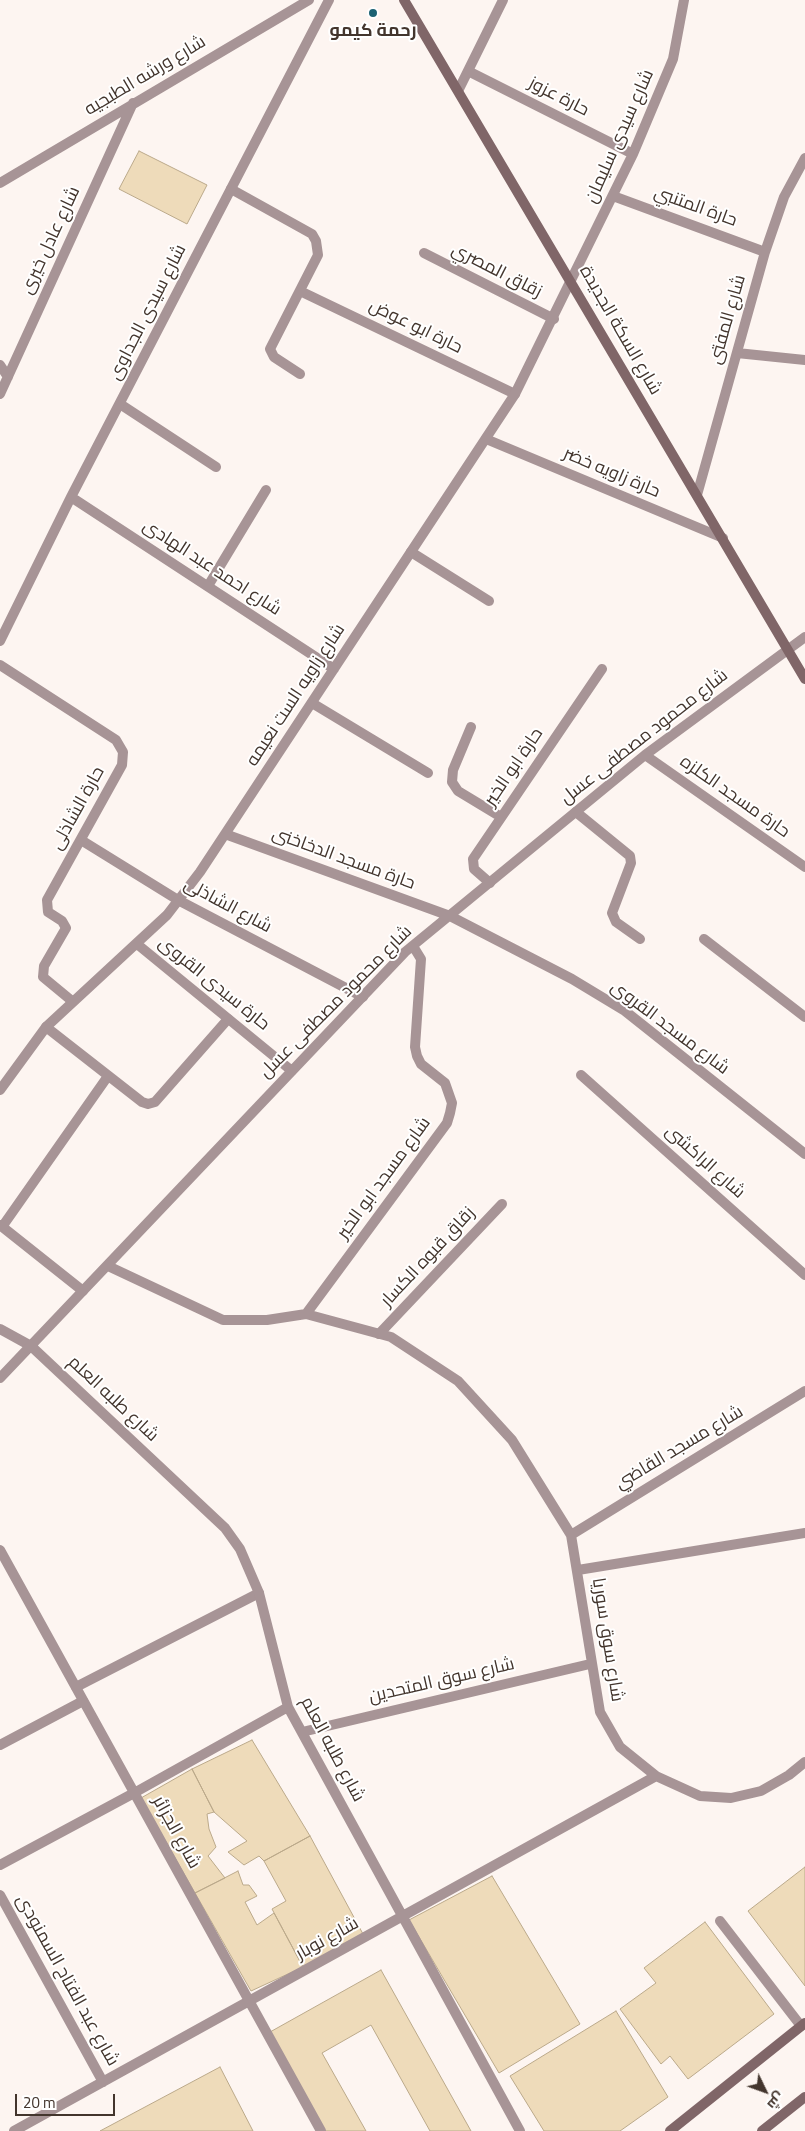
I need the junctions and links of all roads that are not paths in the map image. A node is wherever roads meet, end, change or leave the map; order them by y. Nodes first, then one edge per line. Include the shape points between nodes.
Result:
1 (309, 0) edge
2 (329, 0) edge
3 (404, 0) edge
4 (503, 0) edge
5 (684, 0) edge
6 (468, 71) junction
7 (459, 89) junction
8 (133, 103) junction
9 (633, 154) junction
10 (805, 158) edge
11 (0, 183) edge
12 (231, 189) junction
13 (613, 196) junction
14 (765, 252) junction
15 (424, 253) dead end
16 (572, 282) junction
17 (300, 291) junction
18 (554, 319) junction
19 (736, 353) junction
20 (805, 360) edge
21 (0, 365) edge
22 (300, 374) dead end
23 (8, 376) junction
24 (0, 394) edge
25 (515, 394) junction
26 (120, 404) junction
27 (486, 439) junction
28 (216, 467) dead end
29 (266, 490) dead end
30 (697, 495) junction
31 (71, 496) junction
32 (723, 538) junction
33 (411, 552) junction
34 (208, 586) junction
35 (490, 600) dead end
36 (805, 636) edge
37 (0, 642) edge
38 (788, 650) junction
39 (0, 665) edge
40 (334, 669) junction
41 (602, 670) dead end
42 (805, 679) edge
43 (312, 703) junction
44 (471, 727) dead end
45 (645, 755) junction
46 (428, 773) dead end
47 (576, 812) junction
48 (501, 817) junction
49 (225, 834) junction
50 (81, 840) junction
51 (805, 867) edge
52 (490, 883) junction
53 (178, 900) junction
54 (450, 916) junction
55 (640, 939) dead end
56 (704, 939) dead end
57 (137, 944) junction
58 (413, 946) junction
59 (363, 996) junction
60 (72, 1001) junction
61 (805, 1017) edge
62 (228, 1019) junction
63 (46, 1027) junction
64 (292, 1071) junction
65 (581, 1075) dead end
66 (108, 1076) junction
67 (0, 1090) edge
68 (805, 1154) edge
69 (502, 1204) dead end
70 (1, 1226) edge
71 (108, 1266) junction
72 (805, 1275) edge
73 (83, 1291) junction
74 (306, 1314) junction
75 (0, 1329) edge
76 (379, 1334) junction
77 (31, 1346) junction
78 (0, 1378) edge
79 (805, 1392) edge
80 (805, 1533) edge
81 (571, 1534) junction
82 (0, 1550) edge
83 (578, 1570) junction
84 (259, 1593) junction
85 (590, 1664) junction
86 (76, 1687) junction
87 (83, 1701) junction
88 (288, 1707) junction
89 (302, 1732) junction
90 (0, 1745) edge
91 (805, 1762) edge
92 (656, 1776) junction
93 (134, 1793) junction
94 (0, 1865) edge
95 (0, 1896) edge
96 (402, 1918) junction
97 (720, 1921) dead end
98 (250, 2002) junction
99 (803, 2024) edge
100 (103, 2082) junction
101 (804, 2099) edge
102 (14, 2131) edge
103 (321, 2131) edge
104 (520, 2131) edge
105 (670, 2131) edge
106 (762, 2131) edge

1 - 8 street, شارع ورشه الطبجيه
2 - 12 street, شارع سيدى الجداوى
3 - 7 street, شارع السكة الجديدة
4 - 6 street
5 - 9 street, شارع سيدى سليمان via 673,59
6 - 7 street
6 - 9 street, حارة عزوز
7 - 16 street, شارع السكة الجديدة
8 - 11 street, شارع ورشه الطبجيه
8 - 23 street, شارع عادل خيرى
9 - 13 street, شارع سيدى سليمان
10 - 14 street, شارع المفتى via 784,197
12 - 17 street via 312,234 318,255
12 - 26 street, شارع سيدى الجداوى
13 - 14 street, حارة المتنبي
13 - 16 street, شارع سيدى سليمان
14 - 19 street, شارع المفتى
15 - 18 street, زقاق المصري
16 - 18 street, شارع زاويه الست نعيمه
16 - 30 street, شارع السكة الجديدة
17 - 22 street via 270,349 274,357
17 - 25 street, حارة ابو عوض
18 - 25 street, شارع زاويه الست نعيمه
19 - 20 street
19 - 30 street, شارع المفتى
21 - 23 street
23 - 24 street, شارع عادل خيرى
25 - 27 street, شارع زاويه الست نعيمه
26 - 28 street
26 - 31 street, شارع سيدى الجداوى
27 - 32 street, حارة زاويه خضر
27 - 33 street, شارع زاويه الست نعيمه
29 - 34 street
30 - 32 street, شارع السكة الجديدة
31 - 34 street, شارع احمد عبد الهادى
31 - 37 street, شارع سيدى الجداوى
32 - 38 street, شارع السكة الجديدة
33 - 35 street
33 - 40 street, شارع زاويه الست نعيمه
34 - 40 street, شارع احمد عبد الهادى
36 - 38 street, شارع محمود مصطفى عسل
38 - 42 street, شارع السكة الجديدة
38 - 45 street, شارع محمود مصطفى عسل
39 - 50 street, حارة الشاذلى via 116,740 123,752 122,765
40 - 43 street, شارع زاويه الست نعيمه
41 - 48 street, حارة ابو الخير
43 - 46 street
43 - 49 street, شارع زاويه الست نعيمه
44 - 48 street via 453,770 452,782 458,791
45 - 47 street, شارع محمود مصطفى عسل
45 - 51 street, حارة مسجد الكلزه
47 - 52 street, شارع محمود مصطفى عسل
47 - 55 street via 630,856 631,862 612,913 616,922
48 - 52 street, حارة ابو الخير via 472,862 476,872
49 - 53 street, شارع زاويه الست نعيمه
49 - 54 street, حارة مسجد الدخاخنى
50 - 53 street, شارع الشاذلى
50 - 60 street, حارة الشاذلى via 47,900 48,912 62,921 66,928 43,970 46,980
52 - 54 street, شارع محمود مصطفى عسل
53 - 57 street, شارع زاويه الست نعيمه
53 - 59 street, شارع الشاذلى
54 - 58 street, شارع محمود مصطفى عسل
54 - 68 street, شارع مسجد القروى via 572,979 625,1011
56 - 61 street
57 - 60 street, شارع زاويه الست نعيمه
57 - 62 street, حارة سيدى القروى
58 - 59 street, شارع محمود مصطفى عسل
58 - 74 street, شارع مسجد ابو الخير via 421,959 415,1047 421,1064 445,1083 452,1103 450,1113 447,1123
59 - 64 street, شارع محمود مصطفى عسل
60 - 63 street, شارع زاويه الست نعيمه
62 - 64 street, حارة سيدى القروى
62 - 66 street via 152,1103 142,1102
63 - 66 street
63 - 67 street, شارع زاويه الست نعيمه
64 - 71 street, شارع محمود مصطفى عسل
65 - 72 street, شارع الراكشى
66 - 70 street
69 - 76 street, زقاق قبوه الكسار
70 - 73 street
71 - 73 street, شارع محمود مصطفى عسل
71 - 74 street via 223,1320 267,1320
73 - 77 street, شارع محمود مصطفى عسل
74 - 76 street
75 - 77 street, شارع طلبه العلم
76 - 81 street via 391,1337 458,1381 512,1440
77 - 78 street, شارع محمود مصطفى عسل
77 - 84 street, شارع طلبه العلم via 225,1528 240,1549
79 - 81 street, شارع مسجد القاضي
80 - 83 street
81 - 83 street, شارع سوق سوريا
82 - 86 street, شارع الجزائر
83 - 85 street, شارع سوق سوريا
84 - 86 street
84 - 88 street, شارع طلبه العلم
85 - 89 street, شارع سوق المتحدين
85 - 92 street, شارع سوق سوريا via 600,1712 620,1747
86 - 87 street, شارع الجزائر
87 - 90 street
87 - 93 street, شارع الجزائر
88 - 89 street, شارع طلبه العلم
88 - 93 street
89 - 96 street, شارع طلبه العلم
91 - 92 street, شارع سوق سوريا via 761,1791 731,1798 700,1796
92 - 96 street, شارع نوبار
93 - 94 street
93 - 98 street, شارع الجزائر
95 - 100 street, شارع عبد الفتاح السمنودى
96 - 98 street, شارع نوبار
96 - 104 street, شارع طلبه العلم
97 - 99 street
98 - 100 street, شارع نوبار
98 - 103 street, شارع الجزائر
99 - 105 street
100 - 102 street, شارع نوبار
101 - 106 street

